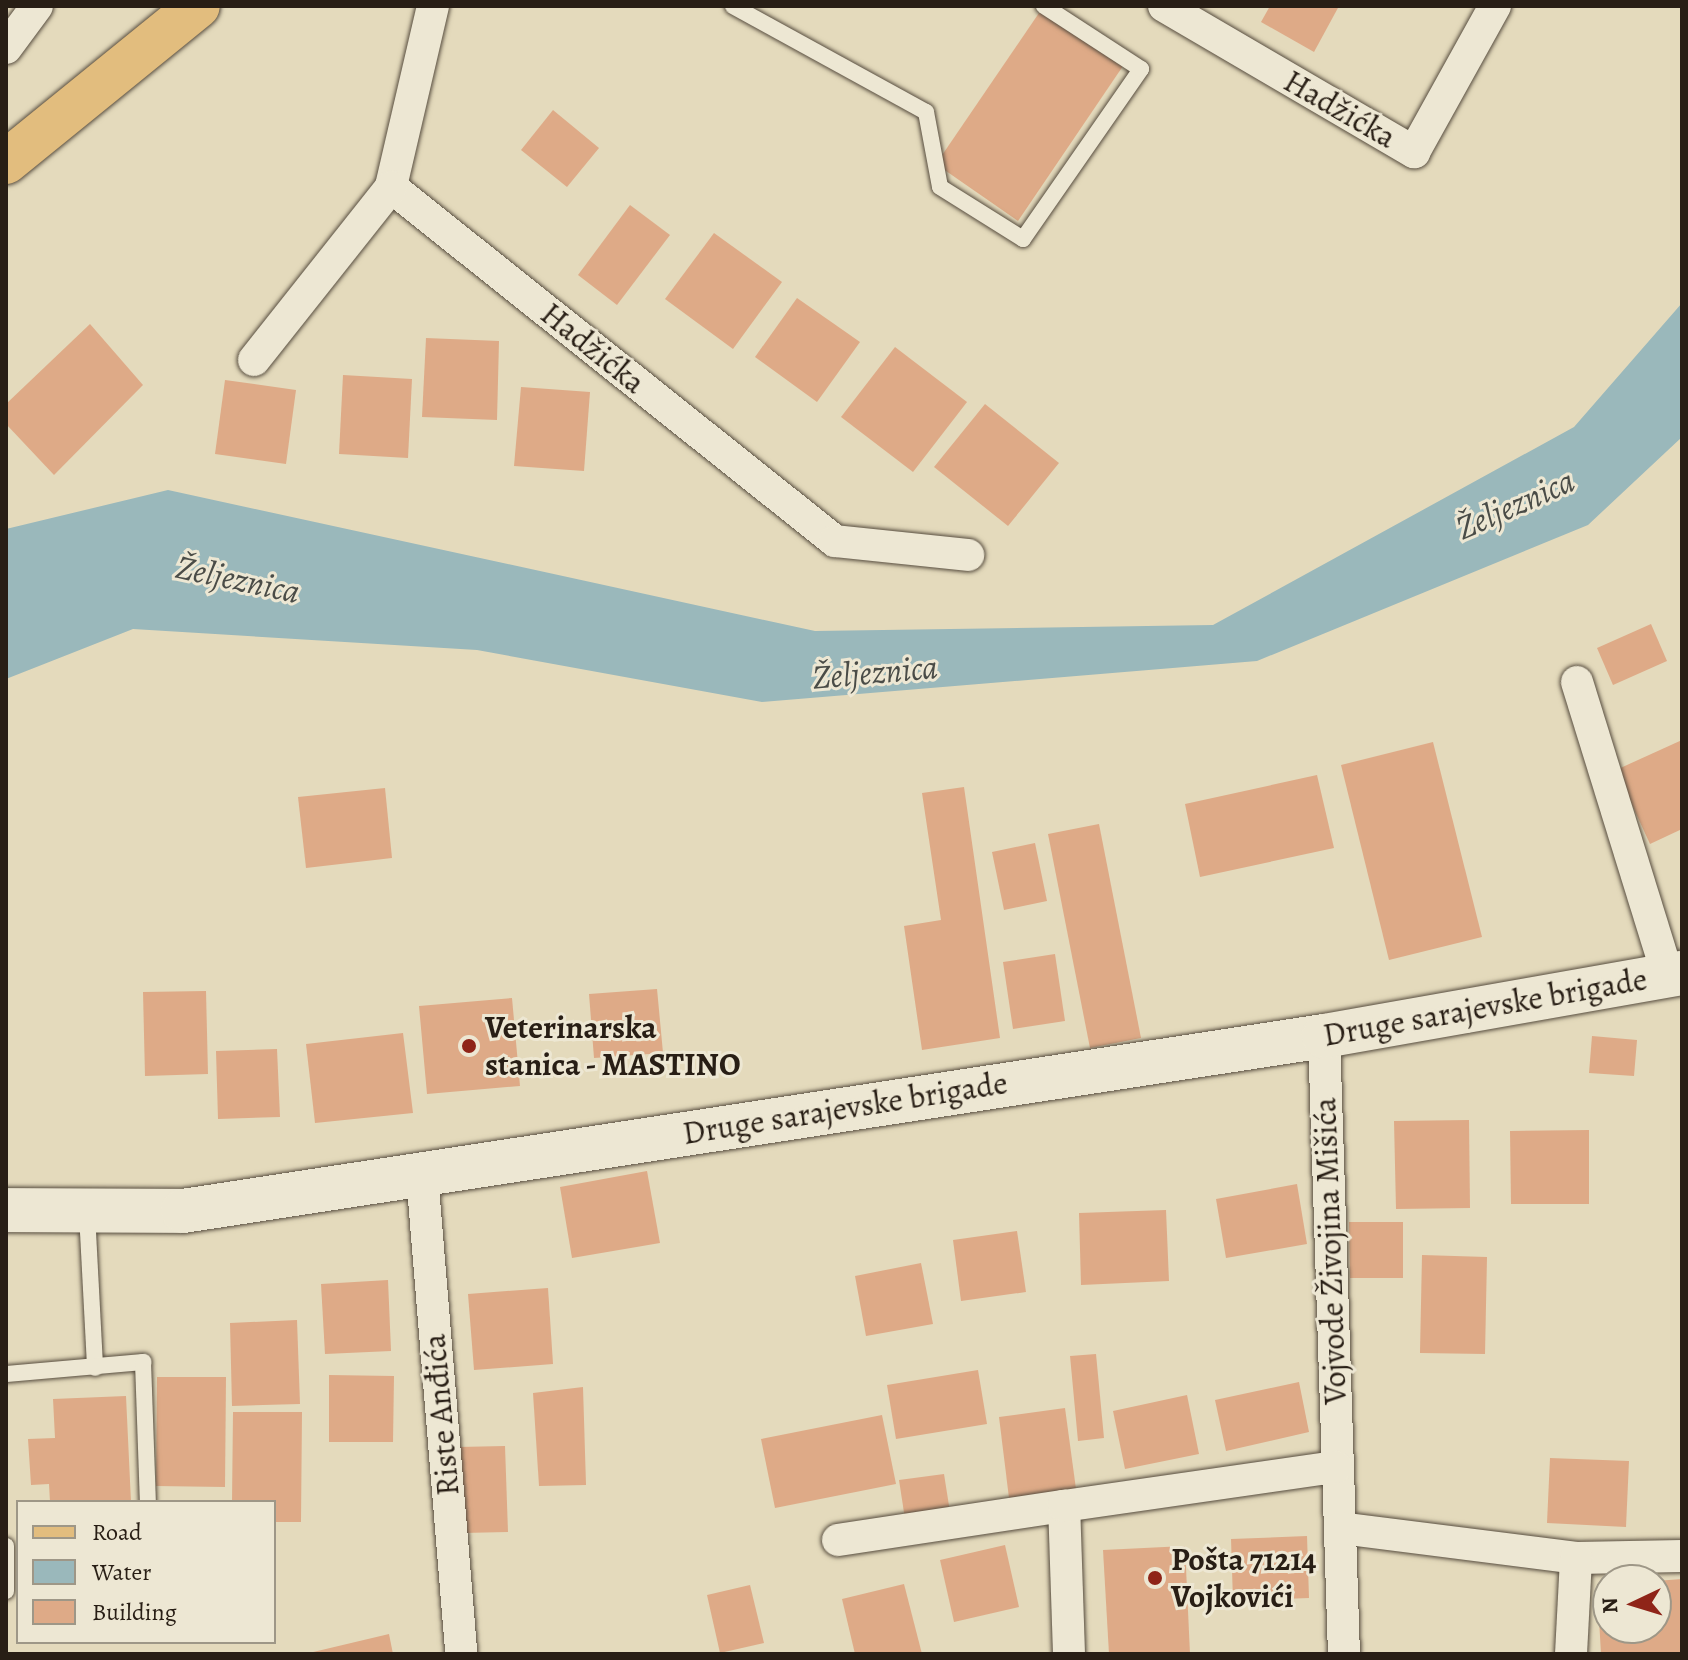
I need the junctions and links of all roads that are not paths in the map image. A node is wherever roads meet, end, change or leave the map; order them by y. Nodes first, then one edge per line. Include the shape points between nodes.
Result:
1 (37, 6) edge
2 (198, 6) edge
3 (433, 6) edge
4 (733, 6) edge
5 (1044, 6) edge
6 (1164, 6) edge
7 (1495, 6) edge
8 (1208, 17) edge
9 (6, 48) edge
10 (6, 162) edge
11 (391, 187) junction
12 (254, 360) dead end
13 (968, 555) dead end
14 (1577, 682) dead end
15 (1675, 974) edge
16 (1324, 1036) junction
17 (422, 1175) junction
18 (6, 1210) edge
19 (87, 1212) junction
20 (95, 1368) junction
21 (6, 1374) edge
22 (1336, 1467) junction
23 (148, 1500) edge
24 (1064, 1506) junction
25 (1340, 1528) junction
26 (838, 1540) dead end
27 (6, 1546) edge
28 (1682, 1556) edge
29 (1576, 1558) junction
30 (7, 1566) edge
31 (6, 1591) edge
32 (461, 1654) edge
33 (1069, 1654) edge
34 (1344, 1654) edge
35 (1571, 1654) edge

1 - 9 street
2 - 10 main road
3 - 11 street
4 - 5 lane via 926,112 940,187 1023,239 1141,69
6 - 8 street, Hadžićka
7 - 8 street, Hadžićka via 1414,152
11 - 12 street
11 - 13 street, Hadžićka via 835,541
14 - 15 street
15 - 16 main road, Druge sarajevske brigade
16 - 17 main road, Druge sarajevske brigade
16 - 22 street, Vojvode Živojina Mišića
17 - 19 main road, Druge sarajevske brigade via 183,1211
17 - 32 street, Riste Anđića
18 - 19 main road, Druge sarajevske brigade
19 - 20 lane
20 - 21 lane
20 - 23 lane via 143,1362
22 - 24 street
22 - 25 street, Vojvode Živojina Mišića
24 - 26 street
24 - 33 street
25 - 29 street
25 - 34 street, Vojvode Živojina Mišića
27 - 30 lane
28 - 29 street
29 - 35 street
30 - 31 lane

